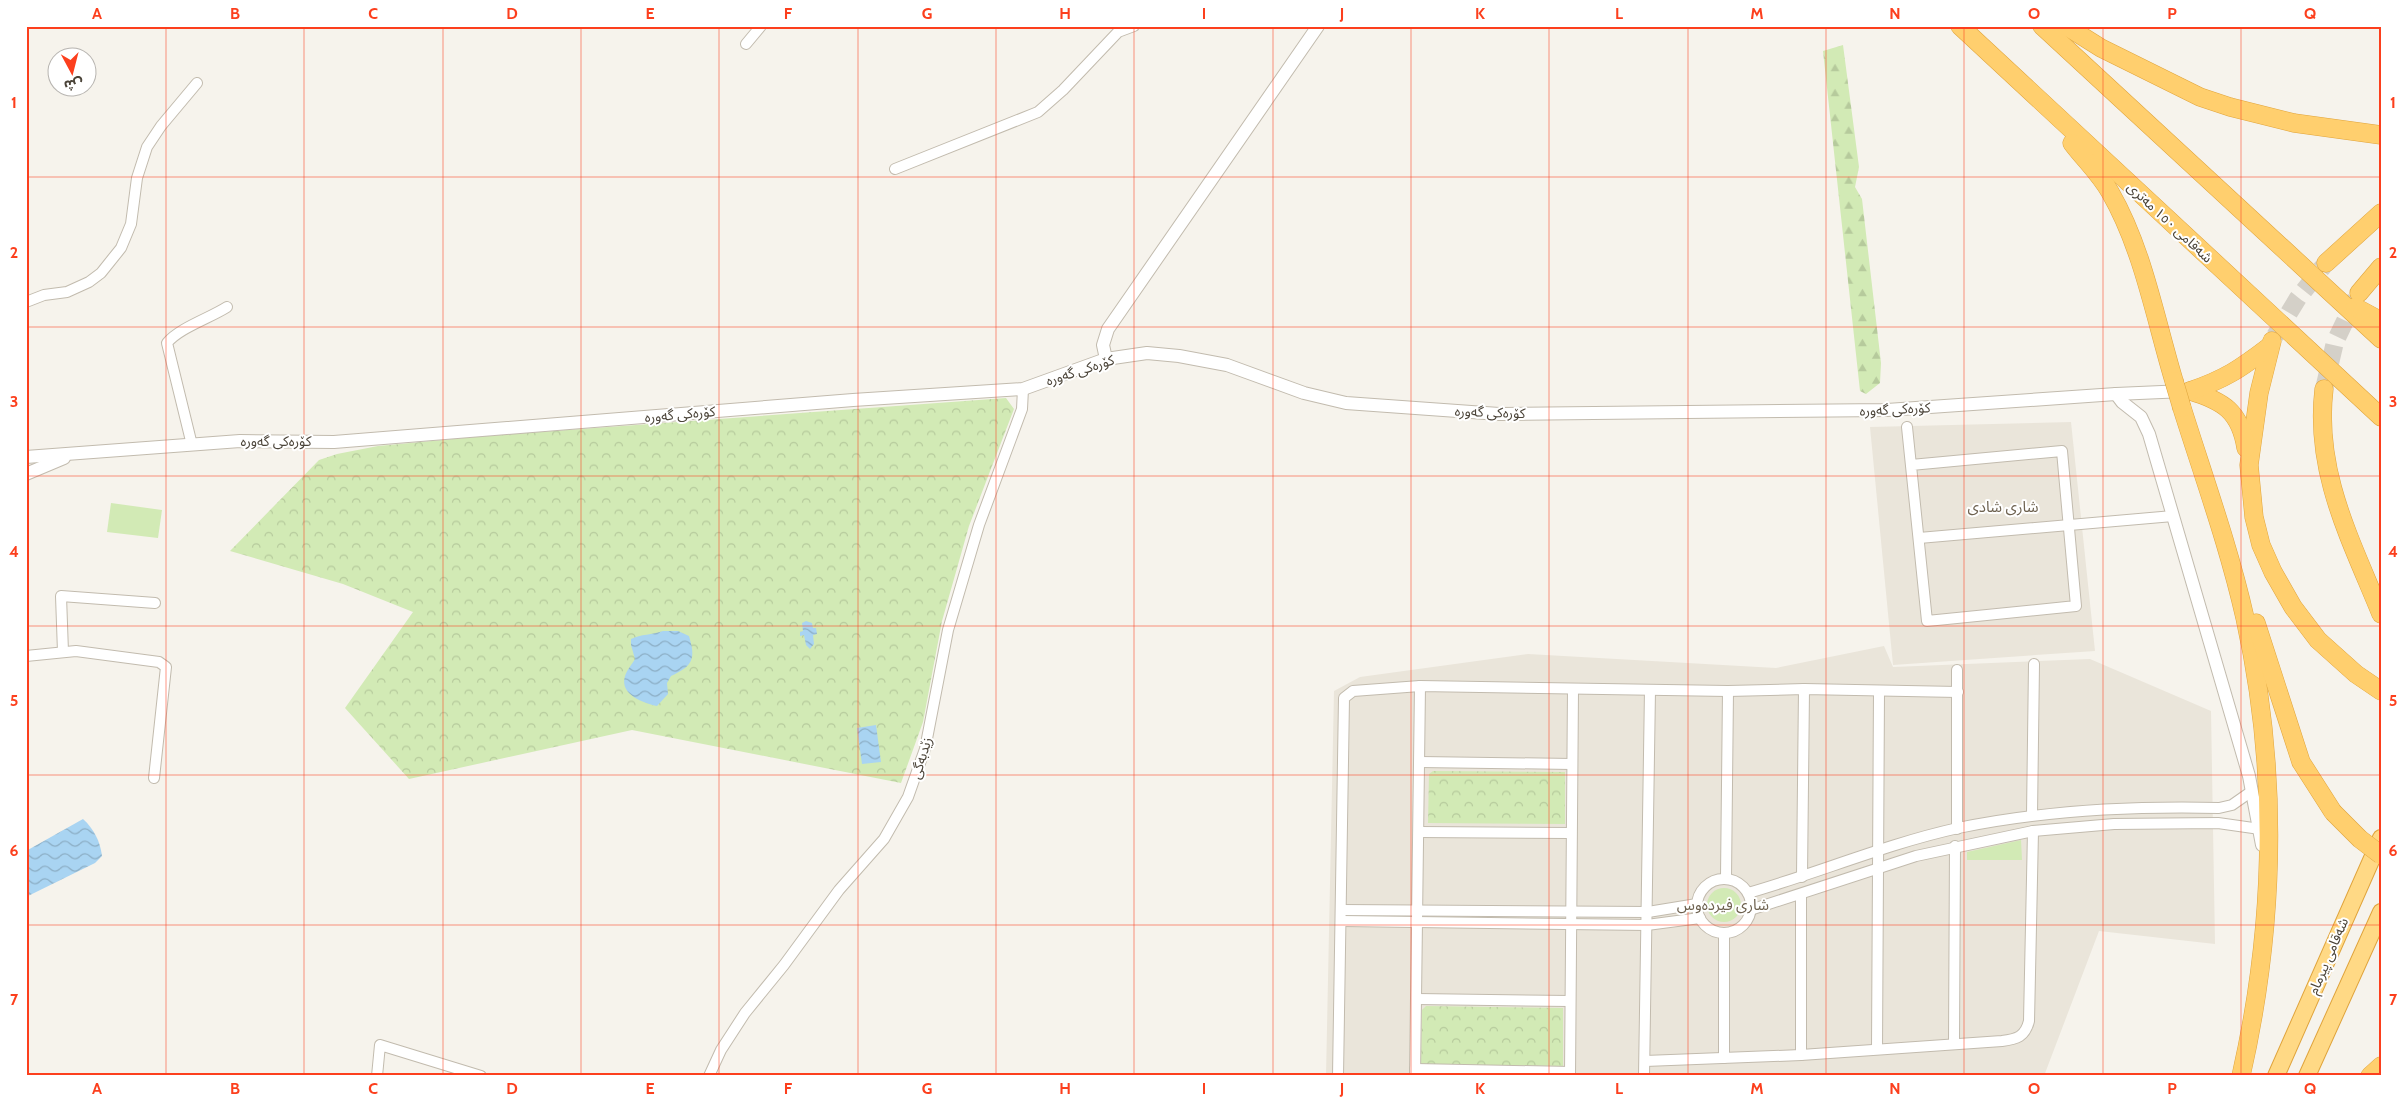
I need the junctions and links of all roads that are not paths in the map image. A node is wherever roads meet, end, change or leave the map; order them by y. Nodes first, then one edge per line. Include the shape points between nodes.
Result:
1 (761, 26) edge
2 (1134, 26) edge
3 (1318, 26) edge
4 (1960, 26) edge
5 (2042, 26) edge
6 (2066, 26) edge
7 (746, 44) dead end
8 (197, 83) dead end
9 (2037, 99) junction
10 (2381, 135) edge
11 (895, 169) dead end
12 (2381, 213) edge
13 (2326, 263) tunnel mouth
14 (2381, 267) edge
15 (2330, 293) junction
16 (2359, 293) tunnel mouth
17 (26, 302) edge
18 (227, 307) dead end
19 (2381, 321) edge
20 (2381, 339) edge
21 (1106, 359) junction
22 (1023, 389) junction
23 (2324, 389) tunnel mouth
24 (2190, 391) junction
25 (2116, 394) junction
26 (2381, 417) edge
27 (1907, 427) dead end
28 (192, 445) junction
29 (73, 455) junction
30 (26, 456) edge
31 (1911, 465) junction
32 (2249, 465) junction
33 (26, 474) edge
34 (2173, 516) junction
35 (2068, 525) junction
36 (1919, 538) junction
37 (2229, 555) junction
38 (155, 603) dead end
39 (2381, 614) edge
40 (63, 652) junction
41 (26, 656) edge
42 (2034, 664) dead end
43 (1957, 670) dead end
44 (1420, 686) junction
45 (1573, 689) junction
46 (1804, 689) junction
47 (1650, 690) junction
48 (1728, 691) junction
49 (1880, 691) junction
50 (2381, 691) edge
51 (1958, 692) junction
52 (1420, 762) junction
53 (1572, 764) junction
54 (154, 778) dead end
55 (2252, 791) junction
56 (2032, 815) junction
57 (1957, 828) junction
58 (2260, 829) junction
59 (2034, 831) junction
60 (1419, 832) junction
61 (1571, 833) junction
62 (2381, 838) edge
63 (1955, 846) junction
64 (1879, 850) junction
65 (2381, 855) edge
66 (1877, 868) junction
67 (1802, 877) junction
68 (1726, 878) junction
69 (2267, 883) junction
70 (1748, 893) junction
71 (1801, 895) junction
72 (1697, 904) junction
73 (1341, 910) junction
74 (1750, 910) junction
75 (1571, 912) junction
76 (1648, 912) junction
77 (2381, 912) edge
78 (1418, 916) junction
79 (1700, 918) junction
80 (1342, 921) junction
81 (1571, 924) junction
82 (1647, 924) junction
83 (1724, 933) junction
84 (1417, 999) junction
85 (1570, 1001) junction
86 (1954, 1044) junction
87 (1877, 1049) junction
88 (1801, 1055) junction
89 (1724, 1058) junction
90 (1645, 1062) junction
91 (2381, 1066) edge
92 (1415, 1073) edge
93 (1570, 1074) edge
94 (479, 1075) edge
95 (377, 1076) edge
96 (709, 1076) edge
97 (1338, 1076) edge
98 (1644, 1076) edge
99 (2241, 1076) edge
100 (2276, 1076) edge
101 (2307, 1076) edge
102 (2370, 1076) edge

1 - 7 street
2 - 11 street via 1118,32 1038,112
3 - 21 street via 1108,329 1103,345
4 - 9 highway, شەقامی ١٥٠ مەتری
5 - 15 highway
6 - 10 highway via 2162,80 2207,99 2294,123
8 - 17 street via 160,126 147,147 137,178 131,224 121,248 89,282 67,292 44,295
9 - 26 highway, شەقامی ١٥٠ مەتری
9 - 37 highway, bridge via 2108,190 2121,214 2135,248
12 - 13 highway
14 - 16 highway
15 - 19 highway
15 - 20 highway
18 - 28 street via 173,336 167,343
21 - 22 street, کۆرەکی گەورە
21 - 25 street, کۆرەکی گەورە via 1147,353 1179,356 1227,365 1304,393 1346,403 1499,414 1887,410
22 - 28 street, کۆرەکی گەورە via 334,442 240,441
22 - 96 street, زێدبەگی via 1022,409 979,525 948,630 925,750 908,797 884,839 839,890 741,1019
23 - 39 highway via 2322,425 2331,488
24 - 25 street, کۆرەکی گەورە
24 - 32 highway via 2216,400 2233,414 2240,424
24 - 32 highway via 2221,380 2271,344 2259,393
25 - 34 street via 2144,423
27 - 31 street
28 - 29 street, کۆرەکی گەورە
29 - 30 street, کۆرەکی گەورە
29 - 33 street
31 - 35 street via 2062,451
31 - 36 street
32 - 50 highway via 2254,517 2262,545 2293,607 2318,640 2356,674
34 - 35 street
34 - 55 street
35 - 36 street
35 - 36 street via 2076,606 1927,621
37 - 65 highway, bridge via 2253,614 2301,762 2333,812
37 - 69 highway via 2247,626 2262,714 2270,832
38 - 40 street via 61,596
40 - 41 street
40 - 54 street via 159,662 166,667
42 - 56 street
43 - 51 street
44 - 45 street
44 - 52 street
44 - 73 street via 1353,691 1344,698
45 - 47 street
45 - 53 street
46 - 48 street
46 - 49 street
46 - 67 street
47 - 48 street
47 - 76 street
48 - 68 street
49 - 51 street
49 - 64 street
51 - 57 street
52 - 53 street
52 - 60 street
53 - 61 street
55 - 56 street via 2232,805 2219,808 2103,808
55 - 58 street
56 - 57 street
57 - 64 street
58 - 59 street via 2224,823 2082,826
58 - 69 street
59 - 63 street
59 - 86 street via 2027,1029 2014,1039
60 - 61 street
60 - 78 street
61 - 75 street
62 - 100 highway, شەقامی پیرمام
63 - 66 street
63 - 86 street
64 - 66 street
64 - 67 street
66 - 71 street
66 - 87 street
67 - 70 street
68 - 70 street via 1739,883
68 - 72 street via 1706,886
69 - 99 highway via 2257,994
70 - 74 street
71 - 74 street
71 - 88 street
72 - 76 street
72 - 79 street
73 - 78 street
73 - 80 street
74 - 83 street via 1740,928
75 - 76 street
75 - 78 street
75 - 81 street
76 - 82 street
77 - 101 highway
78 - 80 street
78 - 81 street
78 - 84 street
79 - 82 street
79 - 83 street via 1707,926
80 - 97 street
81 - 82 street
81 - 85 street
82 - 90 street
83 - 89 street
84 - 85 street
84 - 92 street
85 - 93 street
86 - 87 street
87 - 88 street
88 - 89 street
89 - 90 street
90 - 98 street
91 - 102 highway
92 - 93 street
94 - 95 street via 380,1045

